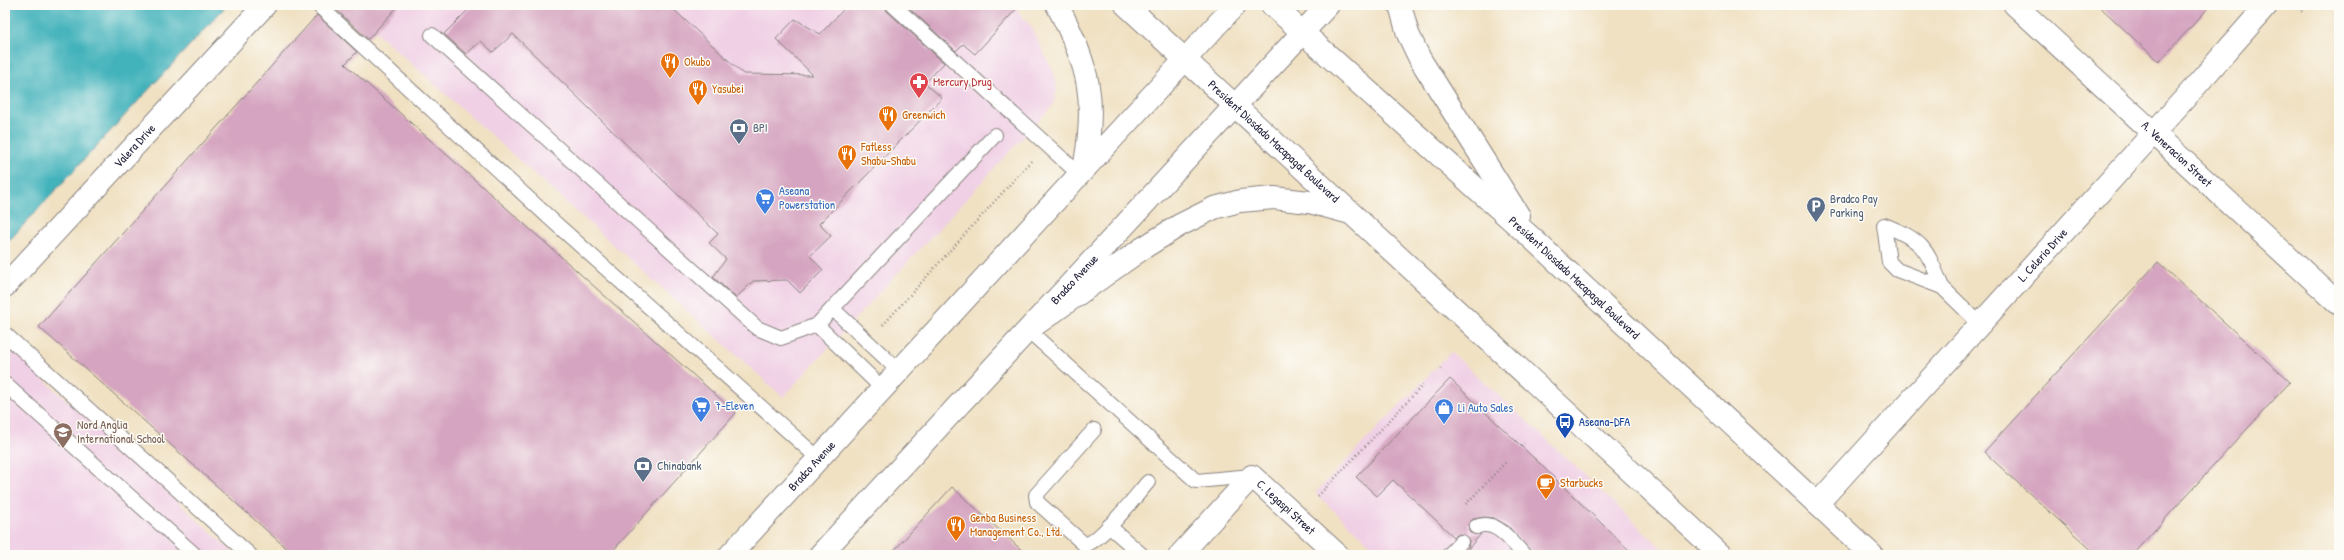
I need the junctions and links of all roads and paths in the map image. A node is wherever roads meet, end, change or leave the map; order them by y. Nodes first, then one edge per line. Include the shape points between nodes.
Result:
1 (265, 5) edge
2 (318, 5) edge
3 (893, 5) edge
4 (1057, 5) edge
5 (1126, 5) edge
6 (1235, 5) edge
7 (1272, 5) edge
8 (1328, 5) edge
9 (1400, 5) edge
10 (2015, 5) edge
11 (2267, 5) edge
12 (2294, 5) edge
13 (2304, 14) dead end
14 (1303, 32) junction
15 (432, 35) dead end
16 (1185, 59) junction
17 (1235, 106) junction
18 (2153, 134) junction
19 (995, 135) dead end
20 (1047, 145) junction
21 (1082, 171) junction
22 (1353, 214) junction
23 (1535, 240) junction
24 (5, 286) edge
25 (1942, 287) junction
26 (2339, 304) edge
27 (833, 309) junction
28 (1980, 324) junction
29 (817, 325) junction
30 (1030, 329) junction
31 (5, 334) edge
32 (867, 341) junction
33 (898, 370) junction
34 (5, 384) edge
35 (1424, 386) dead end
36 (882, 388) junction
37 (1094, 430) dead end
38 (1524, 443) dead end
39 (1521, 446) dead end
40 (818, 458) junction
41 (1507, 461) dead end
42 (1252, 476) junction
43 (1148, 482) dead end
44 (1318, 496) dead end
45 (1817, 504) junction
46 (1465, 506) dead end
47 (1109, 526) junction
48 (1476, 527) dead end
49 (1461, 542) dead end
50 (747, 547) edge
51 (195, 555) edge
52 (250, 555) edge
53 (730, 555) edge
54 (820, 555) edge
55 (1142, 555) edge
56 (1180, 555) edge
57 (1338, 555) edge
58 (1449, 555) edge
59 (1524, 555) edge
60 (1721, 555) edge
61 (1872, 555) edge

1 - 24 street, Valera Drive
2 - 40 lane via 554,222
3 - 20 lane
4 - 21 street via 1078,49 1088,78 1091,133
5 - 16 street, President Diosdado Macapagal Boulevard
6 - 16 street, Bradco Avenue
7 - 14 street, President Diosdado Macapagal Boulevard
8 - 14 street, Bradco Avenue
9 - 23 street via 1408,34 1420,59
10 - 18 street, A. Veneracion Street
11 - 18 street, L. Celerio Drive
12 - 13 path
14 - 17 street, Bradco Avenue
14 - 23 street, President Diosdado Macapagal Boulevard
15 - 29 lane via 757,328 781,338
16 - 17 street, President Diosdado Macapagal Boulevard
16 - 21 street, Bradco Avenue
17 - 22 street, President Diosdado Macapagal Boulevard
17 - 30 street, Bradco Avenue
18 - 26 street, A. Veneracion Street
18 - 28 street, L. Celerio Drive
19 - 27 lane
20 - 21 lane
20 - 32 path
21 - 33 street, Bradco Avenue
22 - 30 street via 1309,202 1274,198 1240,201 1214,208 1143,248
22 - 60 street, President Diosdado Macapagal Boulevard
23 - 45 street, President Diosdado Macapagal Boulevard
25 - 25 lane via 1929,255 1920,245 1909,235 1884,225 1889,262 1897,270
25 - 28 lane
27 - 29 lane
27 - 32 lane
28 - 45 street, L. Celerio Drive
29 - 36 lane
30 - 42 lane via 1196,481
30 - 54 street, Bradco Avenue
31 - 52 lane
32 - 33 lane
33 - 36 street, Bradco Avenue
34 - 51 lane
35 - 44 path
36 - 40 street, Bradco Avenue
37 - 47 lane via 1036,495 1037,502 1085,545 1091,543
38 - 39 path
40 - 50 street, Bradco Avenue
41 - 46 path
42 - 56 street
42 - 57 street, C. Legaspi Street
43 - 47 lane
45 - 61 street, President Diosdado Macapagal Boulevard
47 - 55 lane
48 - 59 lane via 1482,524 1497,528
49 - 58 lane
50 - 53 street, Bradco Avenue

